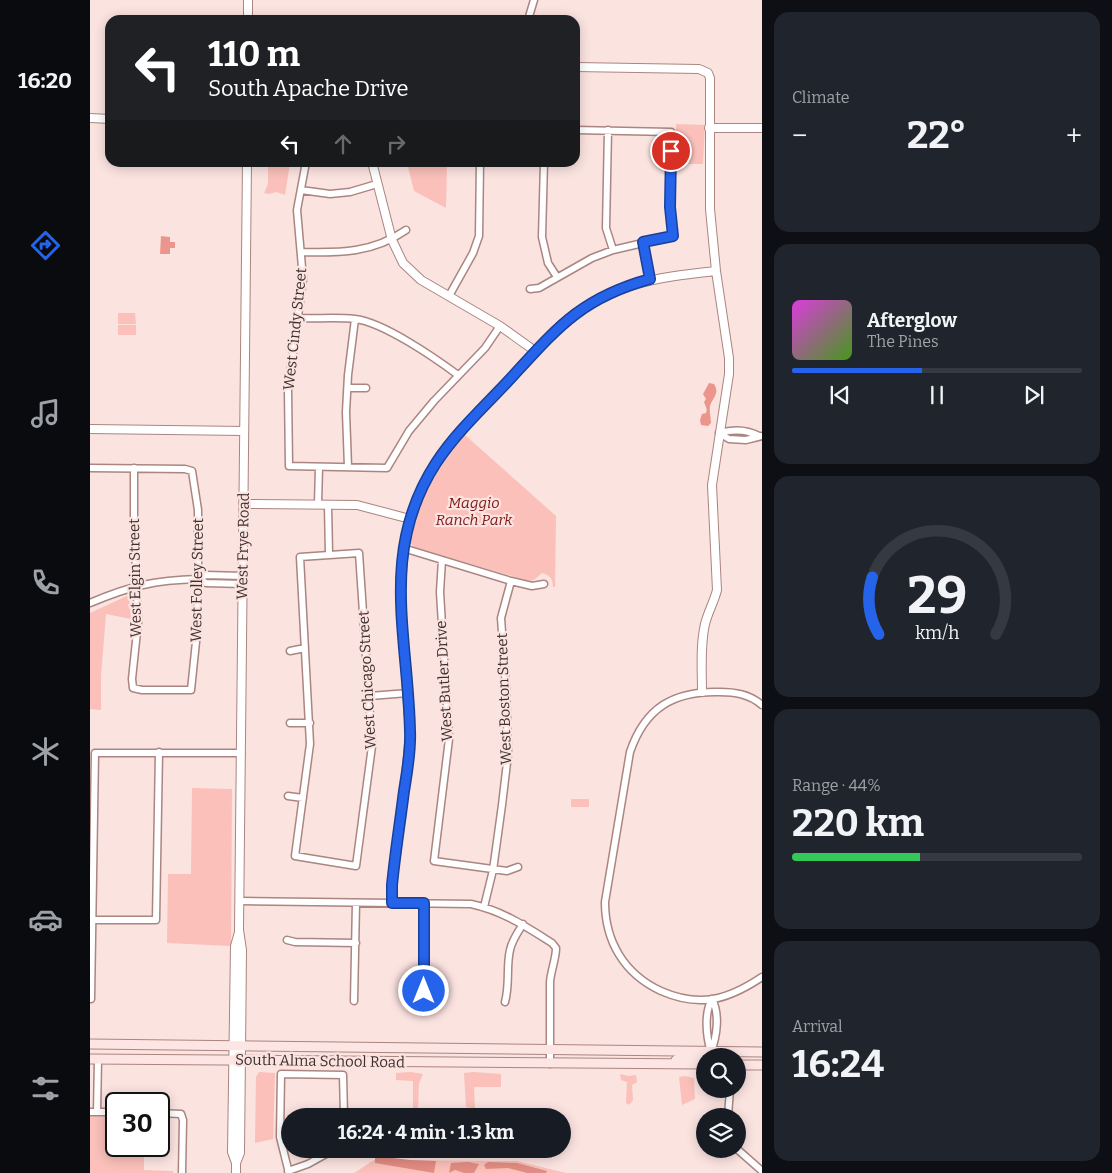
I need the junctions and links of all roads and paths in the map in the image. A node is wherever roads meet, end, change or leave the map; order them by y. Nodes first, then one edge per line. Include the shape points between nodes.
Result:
1 (248, 0) edge
2 (534, 0) edge
3 (248, 15) edge
4 (530, 15) edge
5 (580, 67) edge
6 (90, 118) edge
7 (105, 119) edge
8 (709, 128) junction
9 (762, 128) edge
10 (580, 130) edge
11 (608, 130) junction
12 (247, 167) edge
13 (305, 167) edge
14 (373, 167) edge
15 (480, 167) edge
16 (544, 167) edge
17 (377, 184) junction
18 (301, 190) junction
19 (406, 230) dead end
20 (392, 240) junction
21 (643, 242) junction
22 (613, 250) junction
23 (301, 252) junction
24 (716, 271) junction
25 (557, 277) junction
26 (650, 279) junction
27 (530, 290) dead end
28 (449, 296) junction
29 (297, 318) junction
30 (355, 319) junction
31 (500, 326) junction
32 (535, 351) junction
33 (458, 376) junction
34 (348, 388) junction
35 (366, 388) dead end
36 (90, 429) edge
37 (244, 431) junction
38 (720, 433) junction
39 (760, 436) edge
40 (319, 467) junction
41 (348, 467) junction
42 (90, 468) edge
43 (134, 468) junction
44 (243, 504) junction
45 (318, 504) junction
46 (328, 505) junction
47 (410, 519) junction
48 (403, 548) junction
49 (329, 554) junction
50 (442, 560) junction
51 (198, 579) junction
52 (243, 580) junction
53 (511, 582) junction
54 (544, 584) dead end
55 (137, 586) junction
56 (90, 603) edge
57 (305, 648) junction
58 (290, 650) dead end
59 (133, 688) joint
60 (702, 692) junction
61 (408, 693) junction
62 (370, 696) junction
63 (762, 705) edge
64 (310, 723) junction
65 (290, 724) dead end
66 (159, 752) junction
67 (241, 753) junction
68 (288, 796) dead end
69 (303, 798) junction
70 (92, 844) edge
71 (518, 867) dead end
72 (493, 870) junction
73 (240, 901) junction
74 (356, 903) junction
75 (392, 903) junction
76 (424, 903) junction
77 (484, 907) junction
78 (93, 920) junction
79 (522, 924) junction
80 (287, 940) dead end
81 (356, 943) junction
82 (762, 977) edge
83 (91, 999) edge
84 (712, 999) junction
85 (429, 1001) dead end
86 (354, 1002) dead end
87 (506, 1002) dead end
88 (90, 1044) edge
89 (238, 1046) junction
90 (712, 1048) edge
91 (550, 1049) junction
92 (762, 1052) edge
93 (746, 1053) edge
94 (696, 1055) edge
95 (696, 1056) edge
96 (94, 1059) edge
97 (238, 1060) junction
98 (550, 1064) junction
99 (664, 1064) junction
100 (696, 1064) edge
101 (746, 1065) edge
102 (762, 1065) edge
103 (344, 1108) edge
104 (94, 1112) edge
105 (170, 1114) edge
106 (281, 1141) edge
107 (746, 1157) edge
108 (285, 1158) edge
109 (319, 1158) edge
110 (288, 1172) edge
111 (762, 1172) edge
112 (182, 1173) edge
113 (236, 1173) edge

1 - 3 street
2 - 4 street
5 - 8 street via 699,69 708,73
6 - 7 street
8 - 9 street
8 - 24 street via 710,209
10 - 11 street
11 - 21 street via 671,132 673,236
11 - 22 street via 606,228
12 - 37 street, West Frye Road
13 - 18 street, West Cindy Street
14 - 17 street
15 - 28 street via 479,236
16 - 25 street via 542,237 548,263
17 - 18 street via 330,194
17 - 20 street
18 - 23 street, West Cindy Street via 297,210
19 - 20 street
20 - 23 street via 338,253
20 - 28 street via 403,263 421,280
21 - 22 street
21 - 26 street
22 - 25 street
23 - 29 street, West Cindy Street via 303,279
24 - 26 street
24 - 38 street via 729,366
25 - 27 street
26 - 32 street via 611,292 588,304
28 - 31 street
29 - 30 street
29 - 40 street, West Cindy Street via 288,390 289,466
30 - 33 street via 376,325
30 - 34 street
31 - 32 street
31 - 33 street via 485,348
32 - 47 street via 442,455
33 - 41 street via 409,431 387,468
34 - 35 street
34 - 41 street
36 - 37 street
37 - 44 street, West Frye Road
38 - 39 street via 731,430
38 - 60 street via 712,485 716,590 703,635
40 - 41 street
40 - 45 street
42 - 43 street
43 - 51 street, West Folley Street via 192,471 198,510
43 - 55 street, West Elgin Street
44 - 45 street
44 - 52 street, West Frye Road
45 - 46 street
46 - 47 street via 357,505
46 - 49 street
47 - 48 street
48 - 50 street
48 - 61 street via 400,590
49 - 57 street via 300,557
49 - 62 street, West Chicago Street via 359,553
50 - 53 street
50 - 72 street, West Butler Drive via 440,592 449,739 434,861
51 - 52 street via 206,583
51 - 55 street
51 - 59 street, West Folley Street via 191,690
52 - 67 street, West Frye Road
53 - 54 street via 532,586
53 - 72 street, West Boston Street via 501,618 508,754
55 - 56 street
55 - 59 street, West Elgin Street
57 - 58 street
57 - 64 street
60 - 63 street via 748,695
60 - 84 street via 689,693 658,709 642,725 634,741 606,892 605,913 614,946 635,975 669,994 693,1000
61 - 62 street
61 - 75 street via 409,753
62 - 69 street, West Chicago Street via 372,746 356,866 295,856
64 - 65 street
64 - 69 street
66 - 67 street
66 - 70 street via 95,753
66 - 78 street via 156,920
67 - 73 street, West Frye Road
68 - 69 street
70 - 78 street
71 - 72 street via 507,871
72 - 77 street, West Boston Street
73 - 74 street
73 - 89 street, West Frye Road via 242,950
74 - 75 street
74 - 81 street
75 - 76 street
76 - 77 street
76 - 85 street via 424,991
77 - 79 street
78 - 83 street
79 - 87 street via 510,949
79 - 91 street via 556,948 550,982
80 - 81 street
81 - 86 street
82 - 84 street via 728,995
84 - 90 street via 716,1006 716,1040
88 - 89 main road, South Alma School Road
89 - 91 main road, South Alma School Road
89 - 97 street, West Frye Road
91 - 94 main road, South Alma School Road
91 - 98 street
92 - 93 main road
95 - 99 main road
96 - 97 main road, South Alma School Road
96 - 104 street
97 - 98 main road, South Alma School Road
97 - 113 street, West Frye Road via 240,1153
98 - 99 main road, South Alma School Road
99 - 100 main road
101 - 102 main road
103 - 106 street via 343,1076 281,1074
105 - 112 street via 181,1114 183,1120
107 - 111 street
108 - 110 street
109 - 110 street

